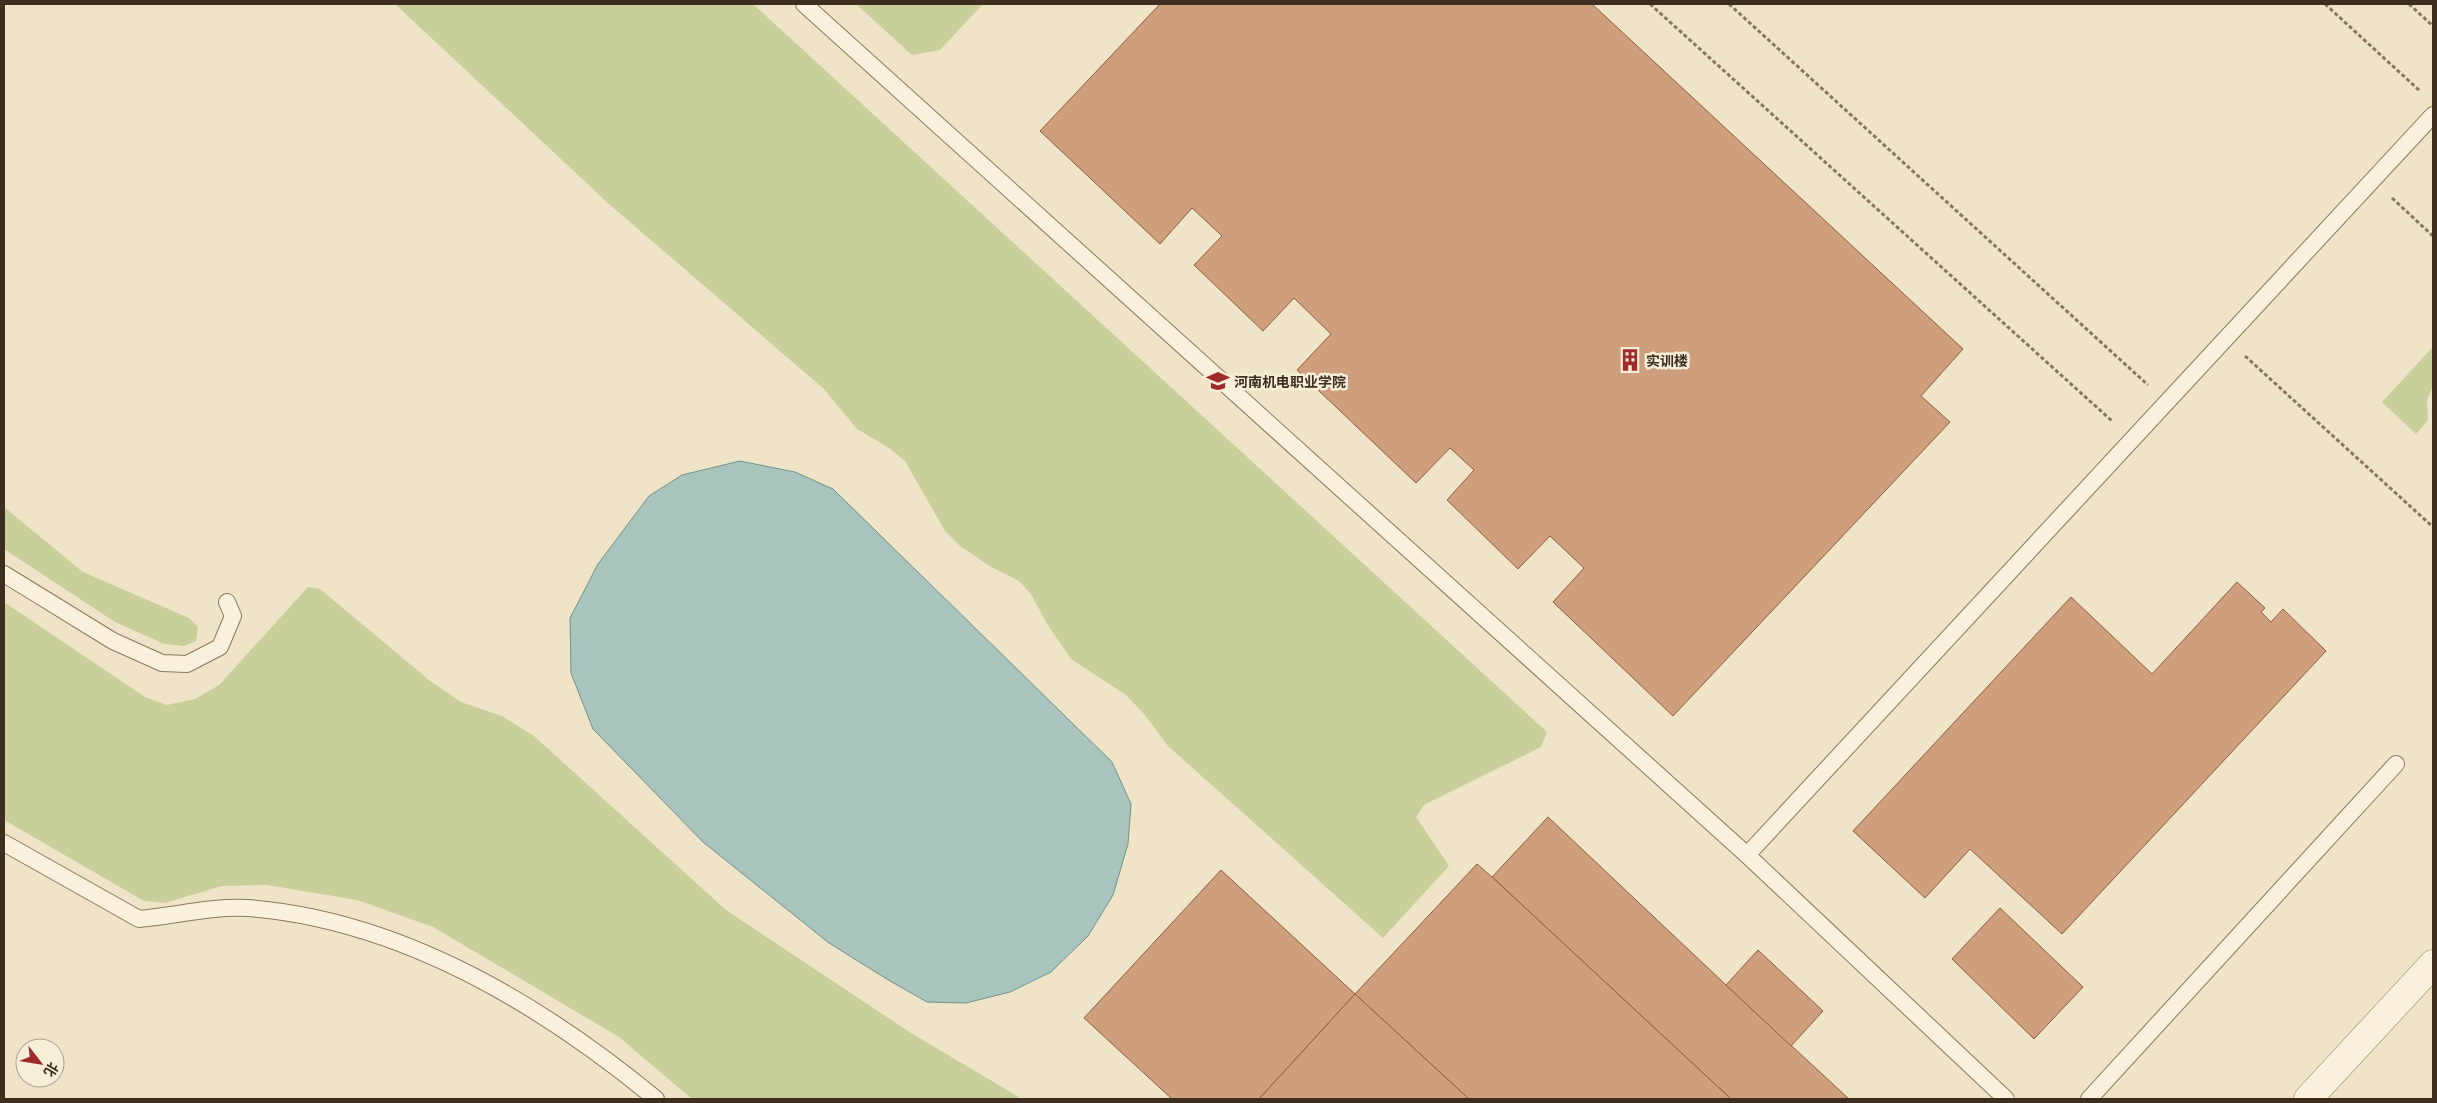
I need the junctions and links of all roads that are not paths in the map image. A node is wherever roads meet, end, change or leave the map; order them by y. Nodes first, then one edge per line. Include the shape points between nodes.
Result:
1 (804, 4) edge
2 (2433, 115) edge
3 (4, 574) edge
4 (228, 602) dead end
5 (2396, 764) dead end
6 (4, 842) edge
7 (1747, 855) junction
8 (2433, 964) edge
9 (656, 1099) edge
10 (2006, 1099) edge
11 (2089, 1099) edge
12 (2308, 1099) edge

1 - 7 lane
2 - 7 lane
3 - 4 lane via 113,641 162,663 188,664 220,647 233,616
5 - 11 lane
6 - 9 lane via 139,919 202,909 248,908 357,929 437,959 529,1008 610,1061
7 - 10 lane
8 - 12 street

